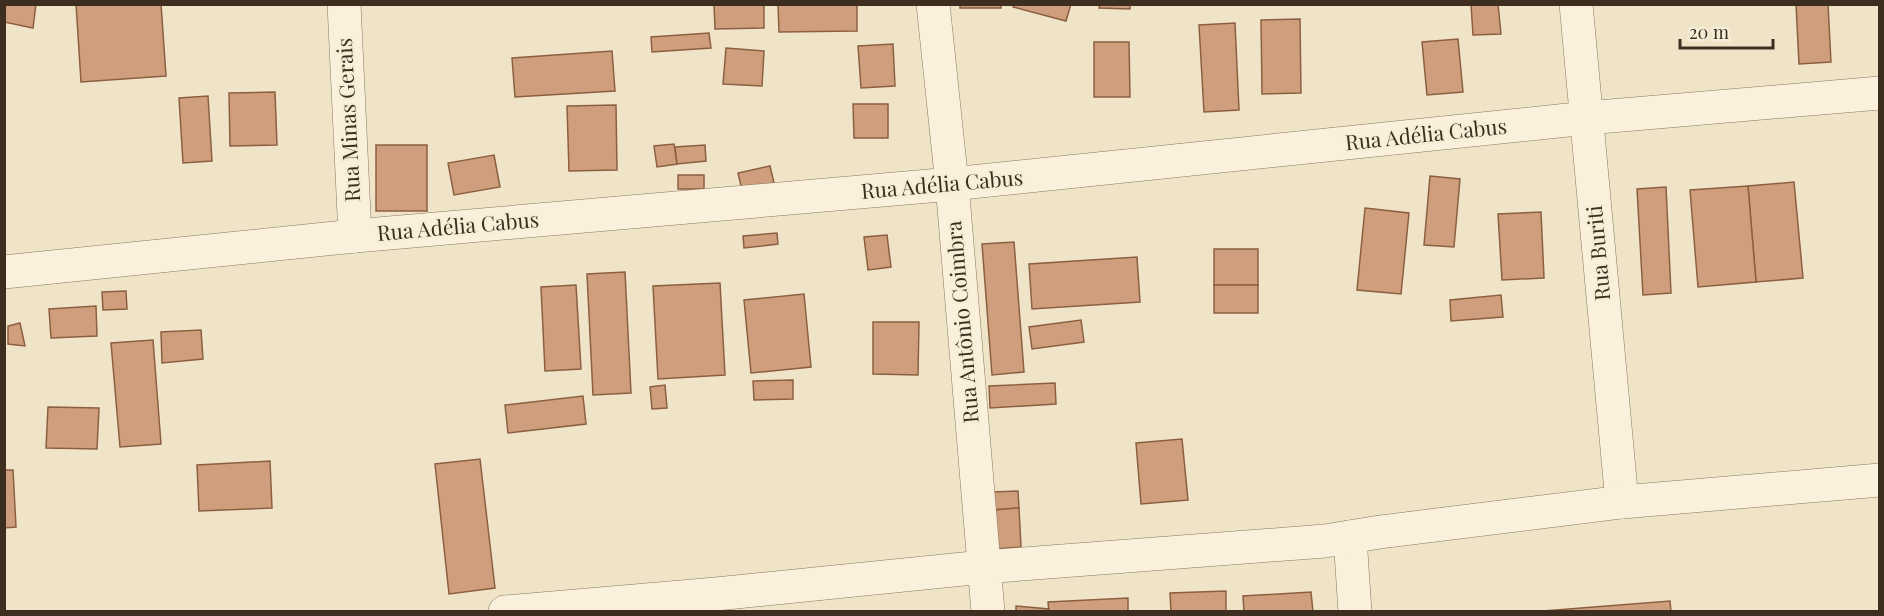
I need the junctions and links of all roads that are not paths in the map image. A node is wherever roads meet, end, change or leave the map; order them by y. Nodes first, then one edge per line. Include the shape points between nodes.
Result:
1 (344, 4) edge
2 (933, 4) edge
3 (1576, 4) edge
4 (1880, 93) edge
5 (1587, 118) junction
6 (952, 184) junction
7 (355, 236) junction
8 (4, 272) edge
9 (1880, 480) edge
10 (1622, 502) junction
11 (1350, 537) junction
12 (983, 567) junction
13 (505, 612) edge
14 (987, 612) edge
15 (1355, 612) edge

1 - 7 street, Rua Minas Gerais
2 - 6 street, Rua Antônio Coimbra
3 - 5 street, Rua Buriti
4 - 5 street, Rua Adélia Cabus
5 - 6 street, Rua Adélia Cabus
5 - 10 street, Rua Buriti
6 - 7 street, Rua Adélia Cabus
6 - 12 street, Rua Antônio Coimbra
7 - 8 street, Rua Adélia Cabus
9 - 10 street
10 - 11 street
11 - 12 street
11 - 15 street
12 - 13 street
12 - 14 street, Rua Antônio Coimbra

